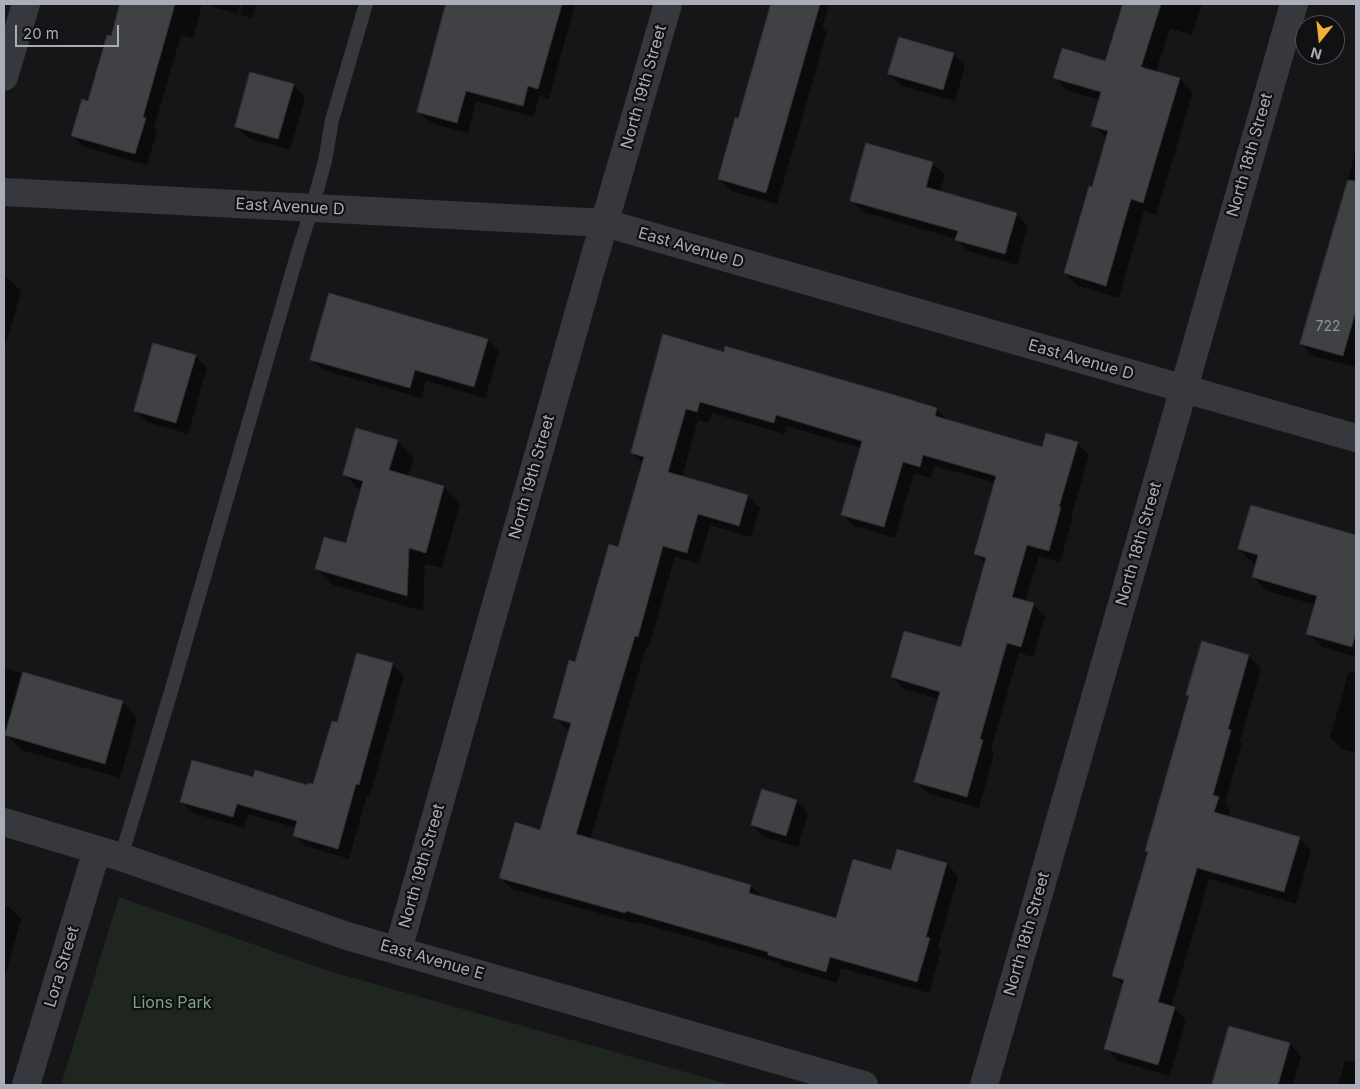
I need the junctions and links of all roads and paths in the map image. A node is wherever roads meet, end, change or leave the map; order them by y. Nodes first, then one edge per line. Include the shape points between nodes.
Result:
1 (26, 4) edge
2 (366, 4) edge
3 (668, 4) edge
4 (1294, 4) edge
5 (4, 77) edge
6 (4, 192) edge
7 (312, 208) junction
8 (604, 223) junction
9 (1183, 389) junction
10 (1356, 438) edge
11 (4, 822) edge
12 (109, 853) junction
13 (398, 950) junction
14 (26, 1085) edge
15 (864, 1085) edge
16 (984, 1085) edge

1 - 5 street
2 - 7 lane via 332,120
3 - 8 street, North 19th Street
4 - 9 street, North 18th Street
6 - 7 street, East Avenue D
7 - 8 street, East Avenue D
7 - 12 lane via 175,676
8 - 9 street, East Avenue D
8 - 13 street, North 19th Street
9 - 10 street, East Avenue D
9 - 16 street, North 18th Street
11 - 12 street, East Avenue E
12 - 13 street, East Avenue E via 304,922
12 - 14 street, Lora Street
13 - 15 street, East Avenue E

